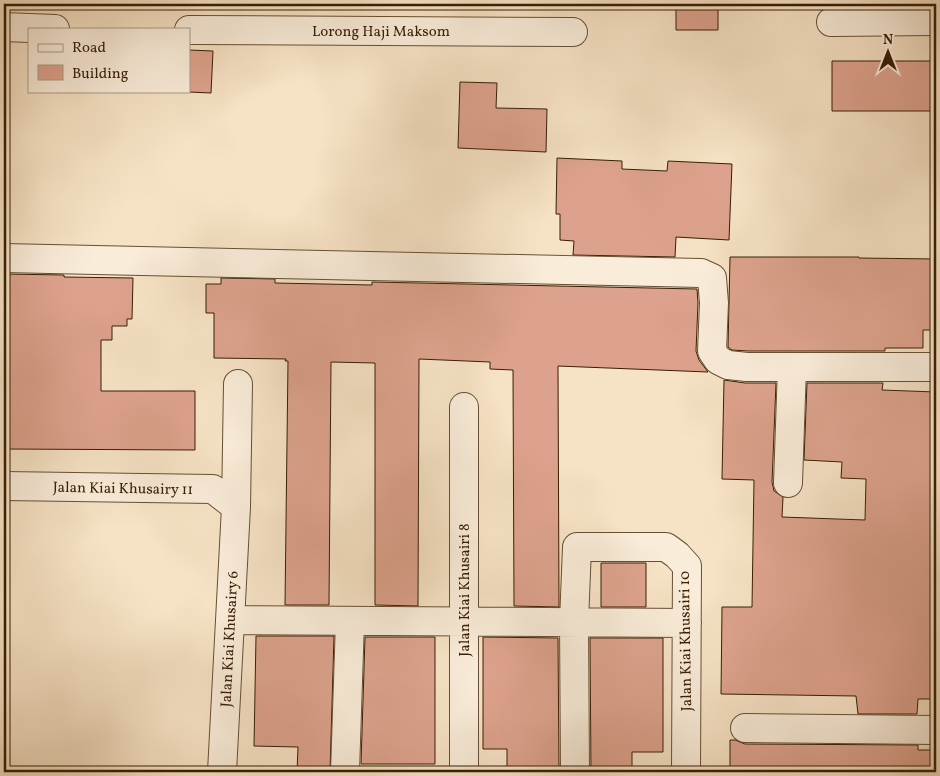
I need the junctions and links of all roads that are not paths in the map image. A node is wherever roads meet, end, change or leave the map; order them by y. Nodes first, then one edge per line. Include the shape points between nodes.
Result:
1 (936, 21) edge
2 (831, 22) dead end
3 (4, 27) edge
4 (29, 28) edge
5 (190, 30) edge
6 (573, 32) dead end
7 (4, 258) edge
8 (792, 367) junction
9 (936, 367) edge
10 (238, 384) dead end
11 (464, 407) dead end
12 (788, 483) dead end
13 (4, 486) edge
14 (236, 507) junction
15 (230, 620) junction
16 (350, 621) junction
17 (464, 621) junction
18 (574, 622) junction
19 (687, 623) junction
20 (745, 728) dead end
21 (936, 730) edge
22 (222, 772) edge
23 (344, 772) edge
24 (464, 772) edge
25 (575, 772) edge
26 (686, 772) edge

1 - 2 street
3 - 4 street
5 - 6 street, Lorong Haji Maksom
7 - 8 street via 701,273 712,278 712,351 718,360 728,365
8 - 9 street
8 - 12 street
10 - 14 street, Jalan Kiai Khusairy 6
11 - 17 street, Jalan Kiai Khusairi 8
13 - 14 street, Jalan Kiai Khusairy 11 via 214,489
14 - 15 street, Jalan Kiai Khusairy 6
15 - 16 street
15 - 22 street, Jalan Kiai Khusairy 6
16 - 17 street
16 - 23 street
17 - 18 street
17 - 24 street, Jalan Kiai Khusairi 8
18 - 19 street
18 - 19 street, Jalan Kiai Khusairi 10 via 577,547 666,547 687,566
18 - 25 street
19 - 26 street, Jalan Kiai Khusairi 10
20 - 21 street

